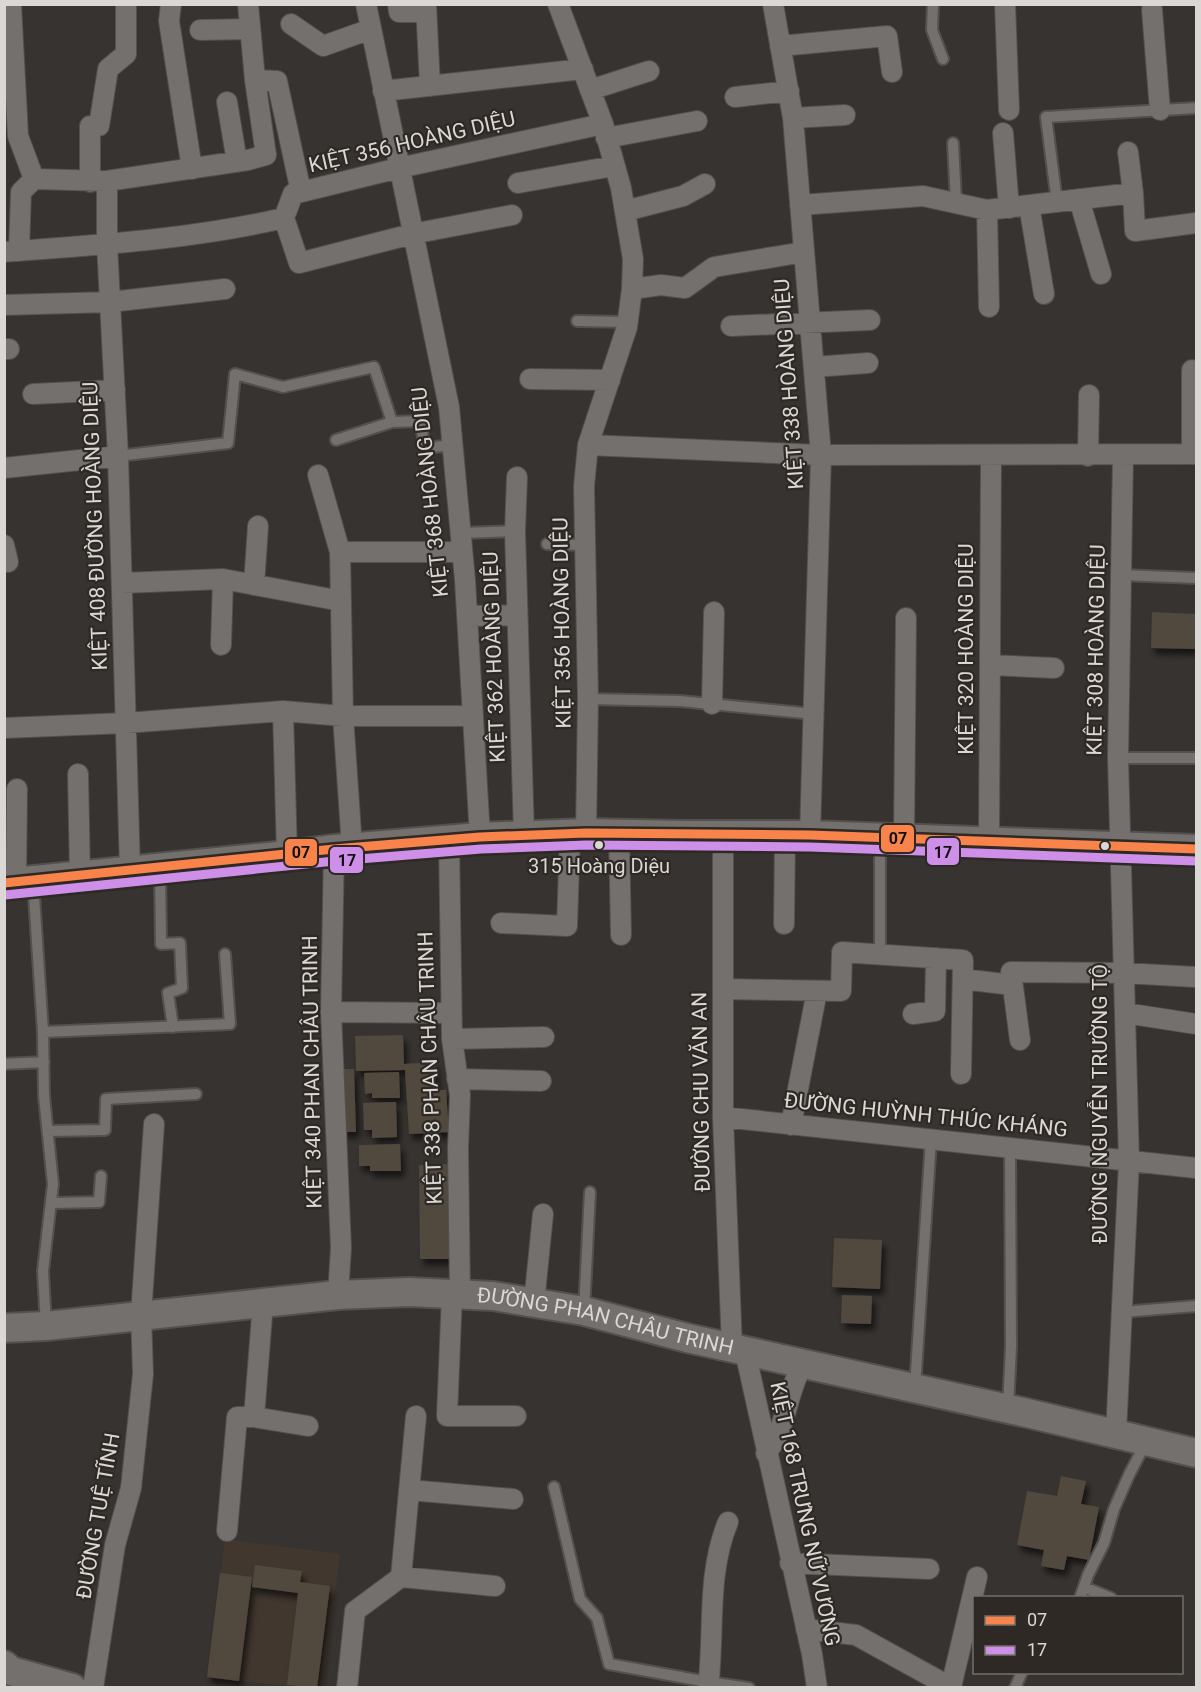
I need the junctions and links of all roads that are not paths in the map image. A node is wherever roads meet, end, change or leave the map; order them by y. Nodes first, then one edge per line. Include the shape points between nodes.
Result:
1 (11, 4) edge
2 (126, 4) edge
3 (171, 4) edge
4 (248, 4) edge
5 (366, 4) edge
6 (398, 4) edge
7 (558, 4) edge
8 (773, 4) edge
9 (933, 4) edge
10 (1005, 4) edge
11 (425, 8) edge
12 (1152, 10) dead end
13 (291, 24) dead end
14 (250, 29) junction
15 (371, 29) junction
16 (200, 30) dead end
17 (780, 46) junction
18 (943, 59) dead end
19 (583, 69) junction
20 (649, 70) dead end
21 (892, 72) dead end
22 (255, 80) junction
23 (430, 86) junction
24 (590, 90) junction
25 (383, 91) junction
26 (789, 91) junction
27 (735, 97) dead end
28 (228, 102) dead end
29 (1197, 108) edge
30 (1010, 110) dead end
31 (1160, 110) junction
32 (845, 115) dead end
33 (793, 118) junction
34 (697, 121) dead end
35 (605, 131) junction
36 (1003, 134) dead end
37 (11, 136) edge
38 (953, 143) dead end
39 (1128, 152) dead end
40 (237, 162) junction
41 (614, 166) junction
42 (399, 168) junction
43 (192, 169) junction
44 (34, 179) junction
45 (99, 181) junction
46 (518, 183) dead end
47 (705, 184) dead end
48 (301, 192) junction
49 (1133, 193) junction
50 (1079, 199) junction
51 (956, 202) junction
52 (1058, 202) junction
53 (800, 205) junction
54 (1029, 205) junction
55 (12, 208) edge
56 (1009, 208) junction
57 (987, 210) junction
58 (624, 211) junction
59 (512, 215) dead end
60 (284, 218) junction
61 (1197, 223) edge
62 (412, 234) junction
63 (106, 244) junction
64 (12, 251) edge
65 (804, 252) junction
66 (1101, 274) dead end
67 (225, 289) dead end
68 (632, 289) junction
69 (1044, 294) dead end
70 (110, 302) junction
71 (4, 305) edge
72 (989, 307) dead end
73 (870, 320) dead end
74 (576, 321) dead end
75 (627, 322) junction
76 (810, 324) junction
77 (731, 326) dead end
78 (868, 363) dead end
79 (814, 367) junction
80 (1192, 370) dead end
81 (530, 379) dead end
82 (610, 380) junction
83 (115, 390) junction
84 (33, 394) dead end
85 (1089, 395) dead end
86 (392, 422) junction
87 (336, 440) dead end
88 (453, 445) junction
89 (588, 445) junction
90 (1194, 454) edge
91 (821, 455) junction
92 (118, 456) junction
93 (991, 456) junction
94 (1088, 456) junction
95 (1123, 456) junction
96 (4, 468) edge
97 (318, 475) dead end
98 (517, 477) dead end
99 (258, 526) dead end
100 (514, 531) junction
101 (462, 543) junction
102 (547, 544) dead end
103 (585, 545) junction
104 (340, 552) junction
105 (1121, 575) junction
106 (1197, 578) edge
107 (222, 579) junction
108 (122, 583) junction
109 (254, 585) junction
110 (341, 602) junction
111 (714, 612) dead end
112 (517, 615) junction
113 (467, 616) junction
114 (906, 618) dead end
115 (220, 645) dead end
116 (990, 665) junction
117 (1054, 668) dead end
118 (588, 699) junction
119 (712, 704) junction
120 (283, 711) junction
121 (814, 714) junction
122 (343, 716) junction
123 (473, 716) junction
124 (126, 723) junction
125 (4, 728) edge
126 (1118, 758) junction
127 (1197, 758) edge
128 (78, 774) dead end
129 (17, 789) dead end
130 (578, 833) junction
131 (619, 834) junction
132 (524, 835) junction
133 (723, 835) junction
134 (798, 835) junction
135 (480, 837) junction
136 (892, 838) junction
137 (449, 840) junction
138 (989, 841) junction
139 (1121, 846) junction
140 (343, 848) junction
141 (1197, 849) edge
142 (287, 855) junction
143 (160, 867) junction
144 (130, 870) junction
145 (80, 875) junction
146 (18, 881) edge
147 (501, 923) dead end
148 (784, 924) dead end
149 (621, 934) dead end
150 (225, 954) dead end
151 (880, 955) junction
152 (936, 958) junction
153 (1124, 973) junction
154 (1197, 977) edge
155 (963, 979) junction
156 (1012, 985) junction
157 (723, 989) junction
158 (817, 991) junction
159 (331, 1012) junction
160 (451, 1012) junction
161 (1125, 1013) junction
162 (913, 1014) dead end
163 (1197, 1024) edge
164 (173, 1027) junction
165 (43, 1032) junction
166 (544, 1037) dead end
167 (452, 1039) junction
168 (1020, 1040) dead end
169 (44, 1062) junction
170 (4, 1064) edge
171 (961, 1074) dead end
172 (457, 1079) junction
173 (541, 1081) dead end
174 (196, 1094) dead end
175 (723, 1117) junction
176 (154, 1124) dead end
177 (791, 1125) junction
178 (48, 1131) junction
179 (931, 1140) junction
180 (1010, 1148) junction
181 (1129, 1161) junction
182 (1197, 1168) edge
183 (101, 1176) dead end
184 (590, 1192) dead end
185 (51, 1203) junction
186 (543, 1214) dead end
187 (456, 1294) junction
188 (338, 1295) junction
189 (262, 1303) junction
190 (534, 1303) junction
191 (1197, 1306) edge
192 (584, 1311) junction
193 (1122, 1312) junction
194 (141, 1315) junction
195 (46, 1326) junction
196 (4, 1328) edge
197 (739, 1349) junction
198 (803, 1364) junction
199 (915, 1388) junction
200 (1008, 1409) junction
201 (416, 1416) dead end
202 (516, 1416) dead end
203 (254, 1417) junction
204 (308, 1426) dead end
205 (1116, 1434) junction
206 (1146, 1441) junction
207 (766, 1452) junction
208 (1197, 1453) edge
209 (554, 1487) dead end
210 (409, 1490) junction
211 (513, 1499) dead end
212 (728, 1522) dead end
213 (227, 1531) dead end
214 (790, 1563) junction
215 (929, 1569) dead end
216 (401, 1577) junction
217 (977, 1577) dead end
218 (495, 1586) dead end
219 (1082, 1592) edge
220 (1101, 1596) edge
221 (806, 1629) junction
222 (7, 1670) edge
223 (1021, 1674) edge
224 (708, 1685) edge
225 (951, 1687) edge
226 (72, 1688) edge
227 (93, 1688) edge
228 (347, 1688) edge
229 (749, 1688) edge
230 (817, 1688) edge
231 (1015, 1688) edge

1 - 37 street
2 - 45 street, KIỆT 408 ĐƯỜNG HOÀNG DIỆU via 126,54 108,69 99,126 90,126
3 - 43 street via 169,21
4 - 14 street
5 - 15 street, KIỆT 368 HOÀNG DIỆU
6 - 11 street via 399,12
7 - 19 street, KIỆT 356 HOÀNG DIỆU
8 - 17 street, KIỆT 338 HOÀNG DIỆU
9 - 18 lane via 932,30
10 - 30 street
11 - 23 street
12 - 31 street
13 - 15 street via 323,46
14 - 16 street
14 - 22 street
15 - 25 street, KIỆT 368 HOÀNG DIỆU
17 - 21 street via 887,36
17 - 26 street, KIỆT 338 HOÀNG DIỆU
19 - 23 street, KIỆT 356 HOÀNG DIỆU
19 - 24 street, KIỆT 356 HOÀNG DIỆU
20 - 24 street
22 - 40 street via 266,155
22 - 48 street via 277,81
23 - 25 street, KIỆT 356 HOÀNG DIỆU
24 - 35 street, KIỆT 356 HOÀNG DIỆU
25 - 42 street, KIỆT 368 HOÀNG DIỆU
26 - 27 street
26 - 33 street, KIỆT 338 HOÀNG DIỆU
28 - 40 street
29 - 31 lane
31 - 52 lane via 1046,117
32 - 33 street
33 - 53 street, KIỆT 338 HOÀNG DIỆU
34 - 35 street
35 - 41 street, KIỆT 356 HOÀNG DIỆU
35 - 42 street, KIỆT 356 HOÀNG DIỆU
36 - 56 street
37 - 44 street
38 - 51 lane
39 - 49 street
40 - 43 street
41 - 46 street
41 - 58 street, KIỆT 356 HOÀNG DIỆU
42 - 48 street, KIỆT 356 HOÀNG DIỆU
42 - 62 street, KIỆT 368 HOÀNG DIỆU
43 - 45 street
44 - 45 street
44 - 55 street
45 - 63 street, KIỆT 408 ĐƯỜNG HOÀNG DIỆU
47 - 58 street via 683,196
48 - 60 street, KIỆT 356 HOÀNG DIỆU via 293,194
49 - 50 street
49 - 61 street via 1136,231
50 - 52 street
50 - 66 street
51 - 53 street via 923,196
51 - 57 street
52 - 54 street
53 - 65 street, KIỆT 338 HOÀNG DIỆU
54 - 56 street
54 - 69 street
55 - 64 street
56 - 57 street
57 - 72 street
58 - 68 street, KIỆT 356 HOÀNG DIỆU via 633,259
59 - 62 street
60 - 62 street via 299,263
60 - 63 street via 238,229
62 - 88 street, KIỆT 368 HOÀNG DIỆU via 449,407
63 - 64 street
63 - 70 street, KIỆT 408 ĐƯỜNG HOÀNG DIỆU
65 - 68 street via 714,267 685,288 661,285
65 - 76 street, KIỆT 338 HOÀNG DIỆU
67 - 70 street
68 - 75 street, KIỆT 356 HOÀNG DIỆU
70 - 71 street
70 - 83 street, KIỆT 408 ĐƯỜNG HOÀNG DIỆU
73 - 76 street
74 - 75 lane
75 - 82 street, KIỆT 356 HOÀNG DIỆU
76 - 77 street
76 - 79 street, KIỆT 338 HOÀNG DIỆU
78 - 79 street
79 - 91 street, KIỆT 338 HOÀNG DIỆU
80 - 90 street
81 - 82 street
82 - 89 street, KIỆT 356 HOÀNG DIỆU
83 - 84 street
83 - 92 street, KIỆT 408 ĐƯỜNG HOÀNG DIỆU
85 - 94 street
86 - 87 lane
86 - 88 lane via 420,421 425,448
86 - 92 lane via 374,367 283,387 235,374 228,443
88 - 101 street, KIỆT 368 HOÀNG DIỆU
89 - 91 street
89 - 103 street, KIỆT 356 HOÀNG DIỆU
90 - 95 street
91 - 93 street
91 - 121 street, KIỆT 338 HOÀNG DIỆU
92 - 96 street
92 - 108 street, KIỆT 408 ĐƯỜNG HOÀNG DIỆU
93 - 94 street
93 - 116 street, KIỆT 320 HOÀNG DIỆU
94 - 95 street
95 - 105 street, KIỆT 308 HOÀNG DIỆU
97 - 104 street, KIỆT 340 PHAN CHÂU TRINH
98 - 100 street, KIỆT 362 HOÀNG DIỆU
99 - 109 street
100 - 101 lane
100 - 112 street, KIỆT 362 HOÀNG DIỆU
101 - 104 street
101 - 113 street, KIỆT 368 HOÀNG DIỆU
102 - 103 lane
103 - 118 street, KIỆT 356 HOÀNG DIỆU
104 - 110 street, KIỆT 340 PHAN CHÂU TRINH
105 - 106 lane
105 - 126 street, KIỆT 308 HOÀNG DIỆU
107 - 108 street
107 - 109 street
107 - 115 street
108 - 124 street, KIỆT 408 ĐƯỜNG HOÀNG DIỆU
109 - 110 street
110 - 122 street, KIỆT 340 PHAN CHÂU TRINH
111 - 119 street
112 - 113 street
112 - 132 street, KIỆT 362 HOÀNG DIỆU
113 - 123 street, KIỆT 368 HOÀNG DIỆU
114 - 136 street
116 - 117 street
116 - 138 street, KIỆT 320 HOÀNG DIỆU
118 - 119 lane
118 - 130 street, KIỆT 356 HOÀNG DIỆU
119 - 121 lane
120 - 122 street
120 - 124 street
120 - 142 street
121 - 134 street, KIỆT 338 HOÀNG DIỆU
122 - 123 street
122 - 140 street, KIỆT 340 PHAN CHÂU TRINH
123 - 135 street, KIỆT 368 HOÀNG DIỆU
124 - 125 street
124 - 144 street, KIỆT 408 ĐƯỜNG HOÀNG DIỆU
126 - 127 lane
126 - 139 street, KIỆT 308 HOÀNG DIỆU
128 - 145 street
129 - 146 street
130 - 131 street
130 - 132 street
130 - 147 street, KIỆT 356 HOÀNG DIỆU via 567,926
131 - 133 street
131 - 149 street
132 - 135 street
133 - 134 street
133 - 157 street, ĐƯỜNG CHU VĂN AN
134 - 136 street
134 - 148 street, KIỆT 338 HOÀNG DIỆU
135 - 137 street
136 - 138 street
136 - 151 lane
137 - 140 street
137 - 160 street, KIỆT 338 PHAN CHÂU TRINH
138 - 139 street
139 - 141 street
139 - 153 street, ĐƯỜNG NGUYỄN TRƯỜNG TỘ
140 - 142 street
140 - 159 street, KIỆT 340 PHAN CHÂU TRINH
142 - 143 street
143 - 144 street
143 - 164 lane via 161,944 180,943 182,988 168,993
144 - 145 street
145 - 146 street
146 - 165 lane
150 - 164 lane via 230,1024
151 - 152 street
151 - 158 street via 842,952 841,991
152 - 155 street via 963,960
152 - 162 street via 935,1011
153 - 154 street
153 - 156 street via 1011,972
153 - 161 street, ĐƯỜNG NGUYỄN TRƯỜNG TỘ
155 - 156 street
155 - 171 street
156 - 168 street
157 - 158 street
157 - 175 street, ĐƯỜNG CHU VĂN AN
158 - 177 street
159 - 160 street
159 - 188 street, KIỆT 340 PHAN CHÂU TRINH via 341,1248
160 - 167 street, KIỆT 338 PHAN CHÂU TRINH
161 - 163 street
161 - 181 street, ĐƯỜNG NGUYỄN TRƯỜNG TỘ
164 - 165 lane
165 - 169 lane
166 - 167 street
167 - 172 street, KIỆT 338 PHAN CHÂU TRINH
169 - 170 lane
169 - 178 lane
172 - 173 street
172 - 187 street, KIỆT 338 PHAN CHÂU TRINH via 460,1095
174 - 178 lane via 106,1099 105,1130
175 - 177 street, ĐƯỜNG HUỲNH THÚC KHÁNG
175 - 197 street, ĐƯỜNG CHU VĂN AN
176 - 194 street, ĐƯỜNG TUỆ TĨNH
177 - 179 street, ĐƯỜNG HUỲNH THÚC KHÁNG
178 - 185 lane
179 - 180 street, ĐƯỜNG HUỲNH THÚC KHÁNG
179 - 199 lane
180 - 181 street, ĐƯỜNG HUỲNH THÚC KHÁNG
180 - 200 lane
181 - 182 street, ĐƯỜNG HUỲNH THÚC KHÁNG
181 - 193 street, ĐƯỜNG NGUYỄN TRƯỜNG TỘ
183 - 185 lane via 99,1202
184 - 192 lane
185 - 195 lane via 43,1271
186 - 190 street
187 - 188 street, ĐƯỜNG PHAN CHÂU TRINH
187 - 190 street, ĐƯỜNG PHAN CHÂU TRINH
187 - 202 street, KIỆT 338 PHAN CHÂU TRINH via 447,1416
188 - 189 street, ĐƯỜNG PHAN CHÂU TRINH
189 - 194 street, ĐƯỜNG PHAN CHÂU TRINH
189 - 203 street
190 - 192 street, ĐƯỜNG PHAN CHÂU TRINH
191 - 193 lane
192 - 197 street, ĐƯỜNG PHAN CHÂU TRINH
193 - 205 street, ĐƯỜNG NGUYỄN TRƯỜNG TỘ
194 - 195 street, ĐƯỜNG PHAN CHÂU TRINH
194 - 227 street, ĐƯỜNG TUỆ TĨNH via 143,1374 131,1488 115,1545
195 - 196 street, ĐƯỜNG PHAN CHÂU TRINH
197 - 198 street, ĐƯỜNG PHAN CHÂU TRINH
197 - 207 street, KIỆT 168 TRƯNG NỮ VƯƠNG
198 - 199 street, ĐƯỜNG PHAN CHÂU TRINH
198 - 207 street via 778,1435
199 - 200 street, ĐƯỜNG PHAN CHÂU TRINH
200 - 205 street, ĐƯỜNG PHAN CHÂU TRINH
201 - 210 street
203 - 204 street
203 - 213 street via 237,1417
205 - 206 street, ĐƯỜNG PHAN CHÂU TRINH
206 - 208 street, ĐƯỜNG PHAN CHÂU TRINH
206 - 219 lane via 1128,1475
207 - 214 street, KIỆT 168 TRƯNG NỮ VƯƠNG
209 - 224 lane via 580,1599 597,1618 609,1664
210 - 211 street
210 - 216 street
212 - 224 street via 714,1581
214 - 215 street
214 - 221 street, KIỆT 168 TRƯNG NỮ VƯƠNG
216 - 218 street
216 - 228 street via 355,1611
217 - 225 street
219 - 220 lane
221 - 225 street via 856,1635
221 - 230 street, KIỆT 168 TRƯNG NỮ VƯƠNG
222 - 226 street
223 - 231 lane
224 - 229 lane

